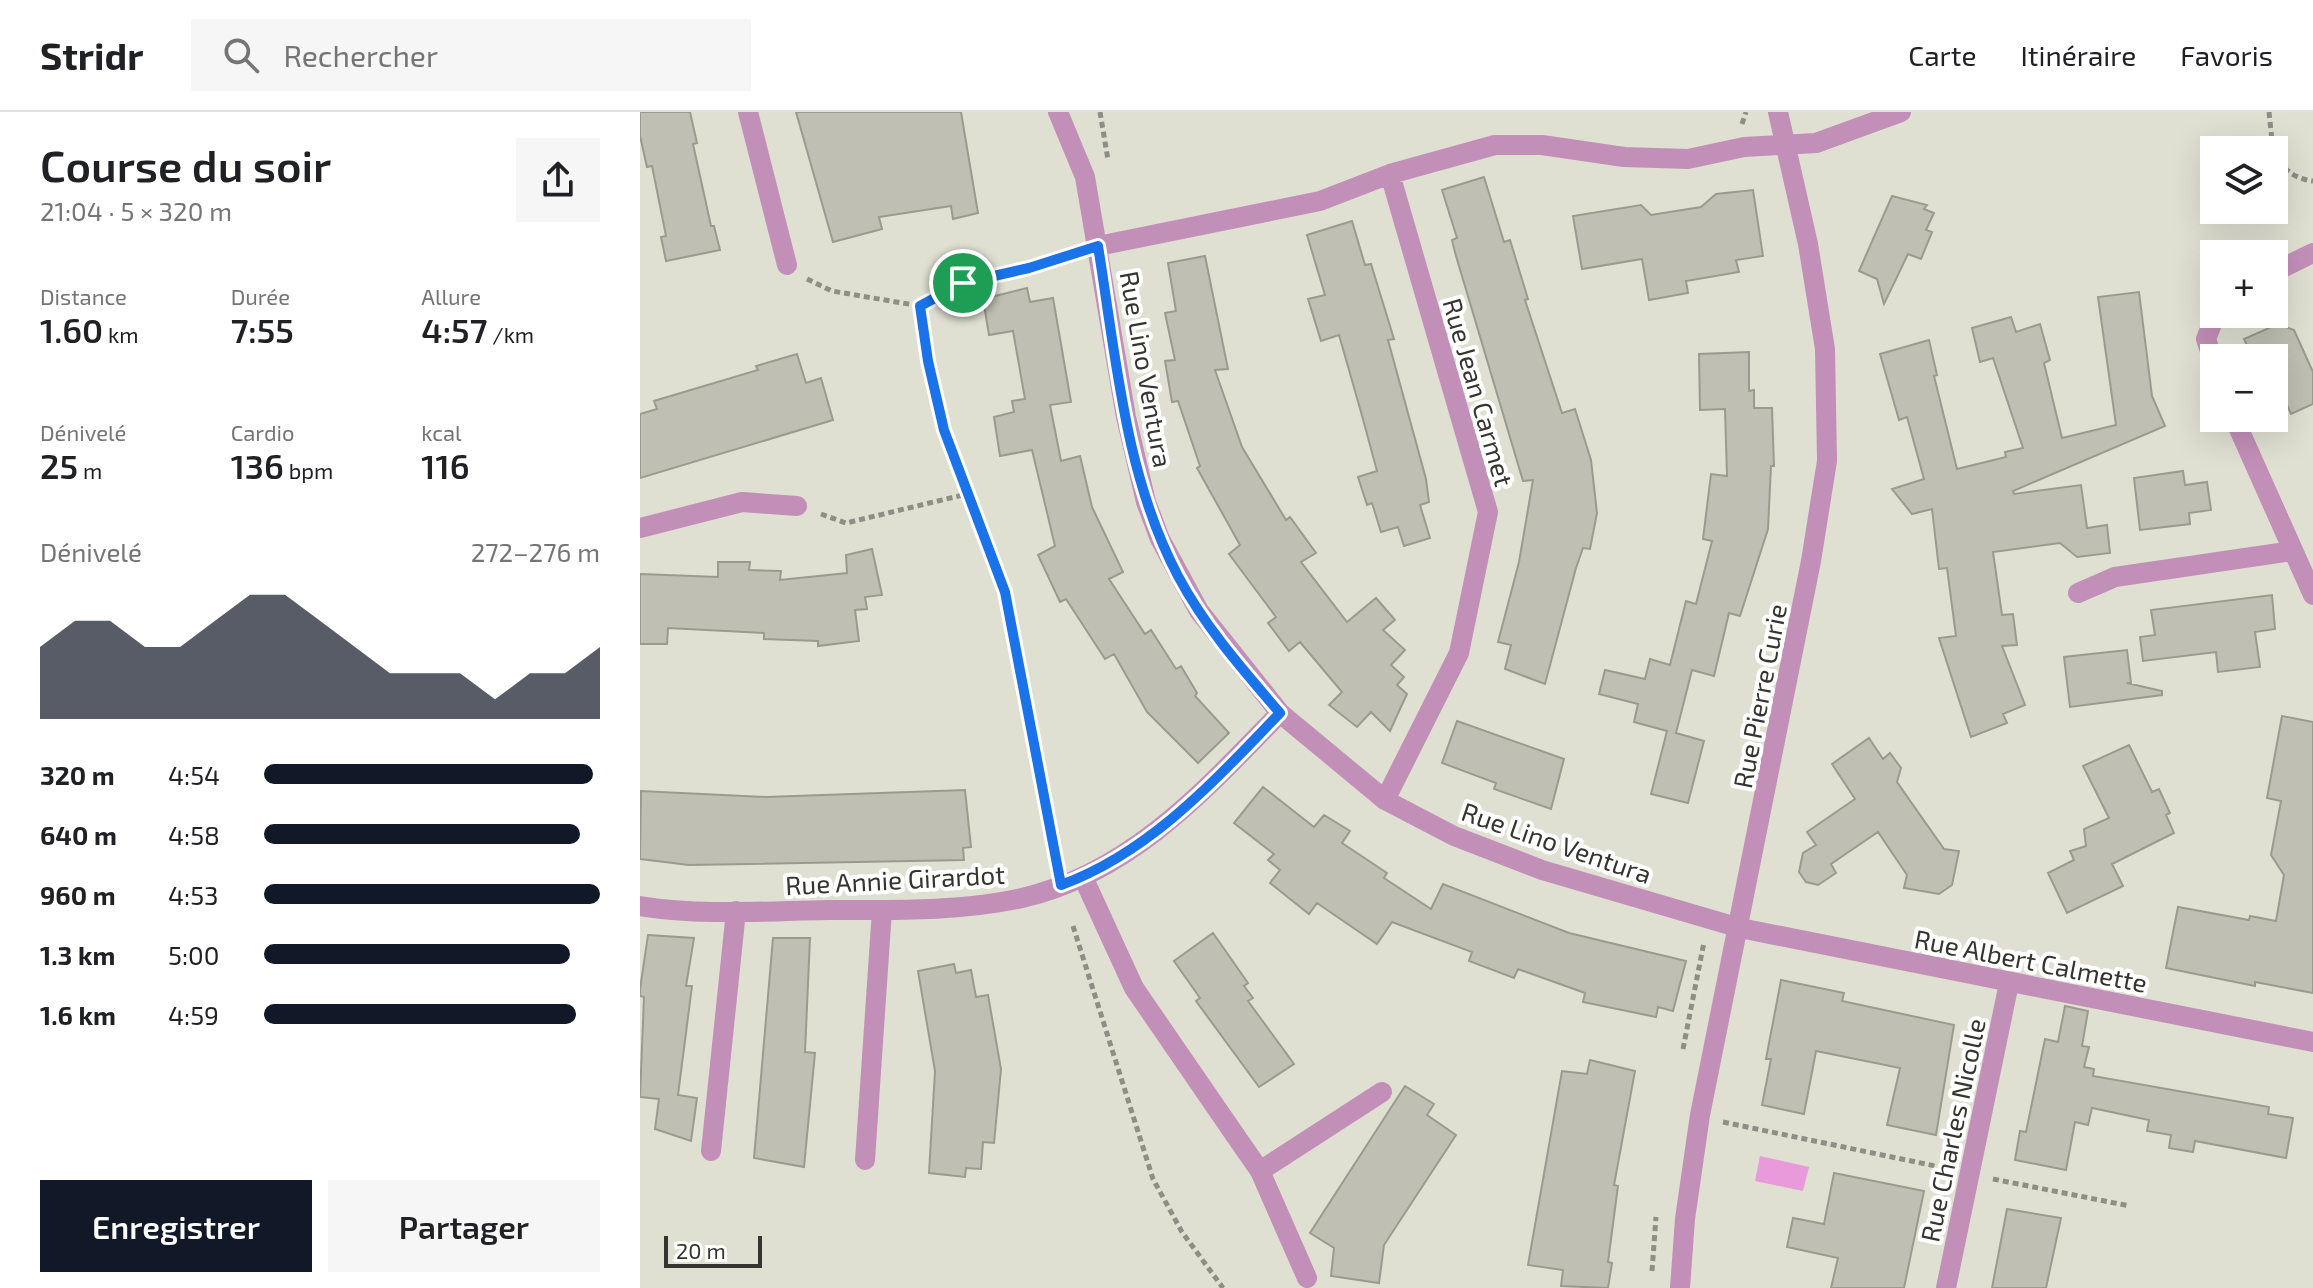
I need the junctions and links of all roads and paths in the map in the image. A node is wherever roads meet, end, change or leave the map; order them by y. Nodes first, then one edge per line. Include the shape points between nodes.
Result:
1 (748, 112) edge
2 (1058, 112) edge
3 (1778, 112) edge
4 (1901, 112) edge
5 (2269, 112) edge
6 (2272, 136) edge
7 (1787, 147) junction
8 (2288, 171) edge
9 (1390, 174) junction
10 (2313, 181) edge
11 (1098, 246) junction
12 (2313, 253) edge
13 (787, 265) joint
14 (2288, 265) edge
15 (920, 306) junction
16 (2240, 432) edge
17 (967, 494) junction
18 (797, 506) joint
19 (640, 528) edge
20 (2293, 551) junction
21 (2078, 593) dead end
22 (2313, 595) edge
23 (1280, 713) junction
24 (1385, 800) junction
25 (1083, 877) junction
26 (1061, 885) junction
27 (640, 906) edge
28 (882, 910) junction
29 (736, 911) junction
30 (1710, 920) junction
31 (1740, 928) junction
32 (2009, 983) junction
33 (2313, 1042) edge
34 (1683, 1053) dead end
35 (1382, 1092) dead end
36 (1700, 1115) junction
37 (711, 1151) dead end
38 (865, 1160) dead end
39 (1260, 1171) junction
40 (1970, 1174) junction
41 (1658, 1202) dead end
42 (2130, 1206) dead end
43 (1652, 1274) dead end
44 (1307, 1278) dead end
45 (1223, 1288) edge
46 (1680, 1288) edge
47 (1946, 1288) edge

1 - 13 street
2 - 11 street, Rue Lino Ventura via 1085,177
3 - 7 street, Rue Pierre Curie
4 - 7 street via 1816,143
5 - 6 path
7 - 9 street via 1744,147 1688,159 1495,145
7 - 31 street, Rue Pierre Curie via 1825,349 1827,461
8 - 10 path via 2297,179
9 - 11 street via 1281,211
9 - 24 street, Rue Jean Carmet via 1488,512 1459,653
11 - 15 path via 963,283
11 - 23 street, Rue Lino Ventura via 1146,502 1199,611
12 - 14 street
13 - 15 path via 832,291
15 - 17 path via 944,430
16 - 20 street
17 - 18 path via 846,523
17 - 26 path via 1005,592
18 - 19 street via 742,502
20 - 21 street via 2115,577
20 - 22 street
23 - 24 street, Rue Lino Ventura
23 - 25 street, Rue Annie Girardot via 1176,817
24 - 30 street, Rue Lino Ventura via 1454,836 1542,870
25 - 26 street, Rue Annie Girardot
25 - 39 street via 1134,988
26 - 28 street, Rue Annie Girardot via 990,904
26 - 45 path via 1153,1179 1182,1232
27 - 29 street, Rue Annie Girardot
28 - 29 street, Rue Annie Girardot
28 - 38 street
29 - 37 street
30 - 31 street, Rue Lino Ventura
30 - 34 path
31 - 32 street, Rue Albert Calmette
31 - 36 street, Rue Pierre Curie
32 - 33 street, Rue Albert Calmette
32 - 40 street, Rue Charles Nicolle
35 - 39 street
36 - 40 path
36 - 46 street, Rue Pierre Curie
39 - 44 street
40 - 42 path
40 - 47 street, Rue Charles Nicolle
41 - 43 path

